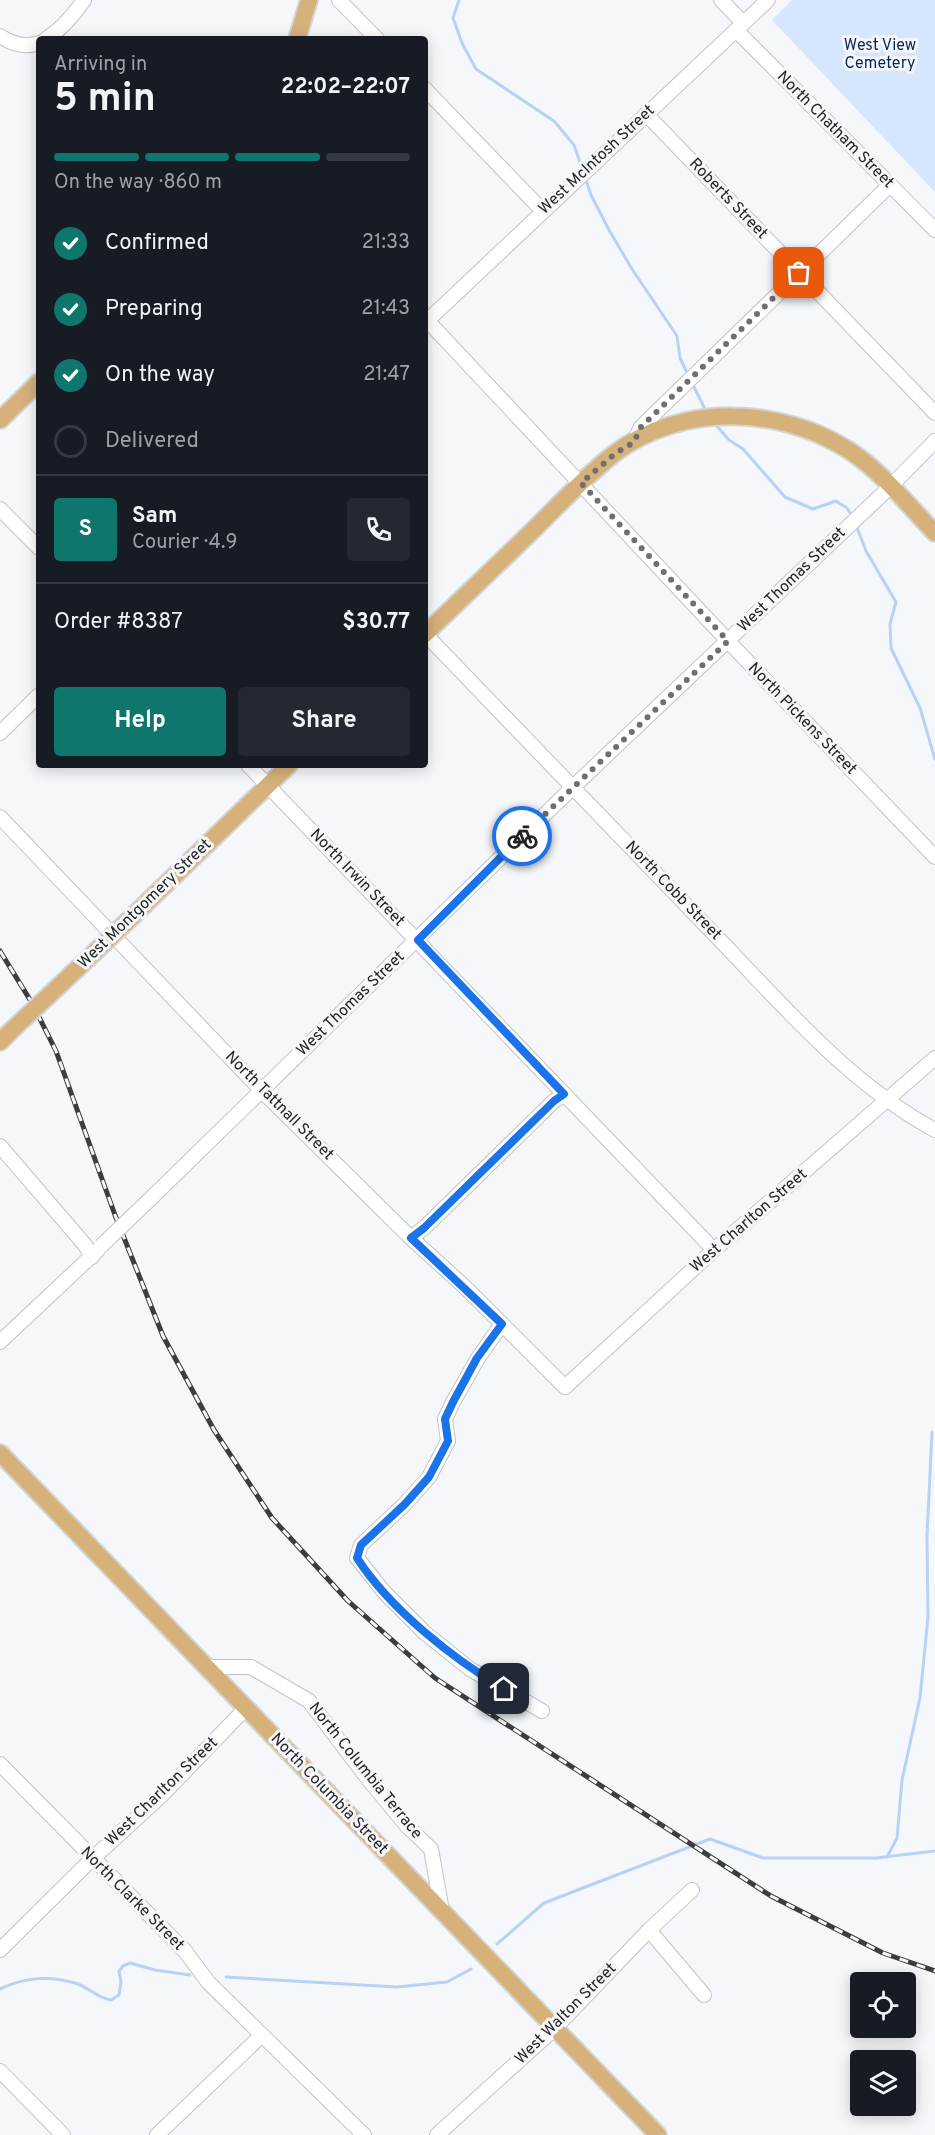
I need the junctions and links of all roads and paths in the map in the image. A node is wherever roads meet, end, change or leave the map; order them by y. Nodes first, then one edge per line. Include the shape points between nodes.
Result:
1 (84, 0) edge
2 (309, 0) edge
3 (339, 0) edge
4 (721, 0) edge
5 (768, 0) edge
6 (739, 27) junction
7 (0, 36) edge
8 (50, 36) edge
9 (298, 36) edge
10 (374, 36) edge
11 (36, 43) edge
12 (428, 92) edge
13 (646, 114) junction
14 (890, 185) junction
15 (545, 209) junction
16 (935, 230) edge
17 (799, 273) junction
18 (428, 315) edge
19 (428, 321) edge
20 (36, 385) edge
21 (935, 413) edge
22 (0, 420) edge
23 (935, 441) edge
24 (634, 442) junction
25 (581, 483) junction
26 (891, 486) junction
27 (0, 509) edge
28 (935, 533) edge
29 (36, 546) edge
30 (428, 632) edge
31 (428, 638) edge
32 (728, 641) junction
33 (36, 698) edge
34 (0, 733) edge
35 (251, 768) edge
36 (286, 768) edge
37 (268, 784) junction
38 (572, 788) junction
39 (0, 817) edge
40 (935, 857) edge
41 (418, 940) junction
42 (0, 1042) edge
43 (935, 1058) edge
44 (262, 1091) junction
45 (564, 1094) junction
46 (887, 1101) junction
47 (935, 1130) edge
48 (0, 1146) edge
49 (411, 1238) junction
50 (714, 1250) junction
51 (97, 1251) junction
52 (502, 1324) junction
53 (0, 1342) edge
54 (565, 1387) joint
55 (0, 1453) edge
56 (206, 1667) junction
57 (246, 1708) junction
58 (542, 1711) dead end
59 (0, 1764) edge
60 (92, 1859) junction
61 (692, 1890) dead end
62 (442, 1911) junction
63 (649, 1930) junction
64 (0, 1950) edge
65 (704, 1995) dead end
66 (555, 2028) junction
67 (262, 2035) junction
68 (0, 2071) edge
69 (63, 2135) edge
70 (157, 2135) edge
71 (364, 2135) edge
72 (437, 2135) edge
73 (658, 2135) edge

1 - 8 street
2 - 9 main road
3 - 10 street
4 - 6 street, North Chatham Street
5 - 6 street, West McIntosh Street
6 - 13 street, West McIntosh Street
6 - 14 street, North Chatham Street
7 - 11 street via 22,45
12 - 15 street
13 - 15 street, West McIntosh Street
13 - 17 street, Roberts Street
14 - 16 street, North Chatham Street
14 - 17 street
15 - 18 street, West McIntosh Street
17 - 21 street, Roberts Street
17 - 24 street via 641,427
19 - 25 street, North Pickens Street
20 - 22 main road
23 - 26 street, West Thomas Street
24 - 25 main road
24 - 26 main road via 695,420 764,419 797,426 831,440 861,459
25 - 30 main road
25 - 32 street, North Pickens Street
26 - 28 main road
26 - 32 street, West Thomas Street
27 - 29 street
31 - 38 street, North Cobb Street
32 - 38 street, West Thomas Street
32 - 40 street, North Pickens Street
33 - 34 street
35 - 37 street, North Irwin Street
36 - 37 main road, West Montgomery Street
37 - 41 street, North Irwin Street
37 - 42 main road, West Montgomery Street, bridge
38 - 41 street, West Thomas Street
38 - 46 street, North Cobb Street via 854,1075
39 - 44 street, North Tattnall Street
41 - 44 street, West Thomas Street
41 - 45 street, North Irwin Street
43 - 46 street, West Charlton Street
44 - 49 street, North Tattnall Street
44 - 51 street, West Thomas Street, bridge
45 - 49 street
45 - 50 street, North Irwin Street
46 - 47 street, North Cobb Street
46 - 50 street, West Charlton Street
48 - 51 street via 85,1245
49 - 52 street, North Tattnall Street
50 - 54 street, West Charlton Street
51 - 53 street, West Thomas Street
52 - 54 street, North Tattnall Street
52 - 58 street via 477,1358 453,1402 445,1419 448,1441 429,1477 361,1545 357,1558 425,1633 470,1669
55 - 56 main road, North Columbia Street
56 - 57 main road, North Columbia Street
56 - 62 street, North Columbia Terrace via 251,1667 309,1701 387,1802 431,1849
57 - 60 street, West Charlton Street via 163,1794
57 - 62 main road, North Columbia Street
59 - 60 street, North Clarke Street
60 - 64 street, West Charlton Street
60 - 67 street, North Clarke Street
61 - 63 street, West Walton Street
62 - 66 main road, North Columbia Street
63 - 65 street
63 - 66 street, West Walton Street
66 - 72 street, West Walton Street
66 - 73 main road, North Columbia Street
67 - 70 street
67 - 71 street, North Clarke Street
68 - 69 street

